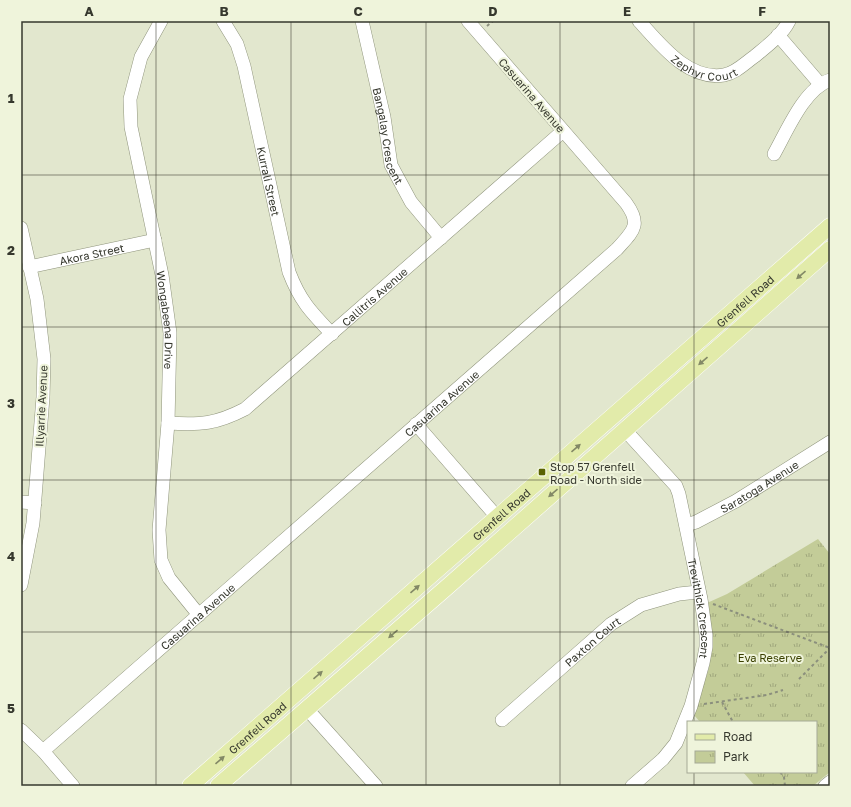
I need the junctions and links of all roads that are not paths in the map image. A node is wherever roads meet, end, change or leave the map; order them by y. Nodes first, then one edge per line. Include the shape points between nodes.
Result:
1 (160, 21) edge
2 (222, 21) edge
3 (362, 21) edge
4 (468, 21) edge
5 (639, 21) edge
6 (789, 21) edge
7 (778, 35) junction
8 (825, 82) edge
9 (562, 131) junction
10 (774, 154) dead end
11 (830, 226) edge
12 (21, 228) edge
13 (441, 238) junction
14 (155, 240) junction
15 (830, 249) edge
16 (29, 267) junction
17 (332, 334) junction
18 (613, 416) junction
19 (168, 423) junction
20 (416, 424) junction
21 (625, 430) junction
22 (830, 442) edge
23 (21, 502) edge
24 (35, 502) junction
25 (497, 517) junction
26 (686, 525) junction
27 (510, 532) junction
28 (21, 585) edge
29 (699, 596) junction
30 (199, 615) junction
31 (295, 694) junction
32 (307, 709) junction
33 (502, 720) dead end
34 (21, 730) edge
35 (43, 751) junction
36 (830, 782) edge
37 (73, 786) edge
38 (190, 786) edge
39 (218, 786) edge
40 (376, 786) edge
41 (632, 786) edge
42 (825, 786) edge

1 - 14 street, Wongabeena Drive via 140,57 130,99 131,128
2 - 17 street, Kurrali Street via 237,44 244,66 289,272 303,302
3 - 13 street, Bangalay Crescent via 384,116 391,165 411,202
4 - 9 street, Casuarina Avenue
5 - 7 street, Zephyr Court via 666,51 688,68 708,74 724,75 738,70
6 - 7 street, Zephyr Court
7 - 8 street
8 - 10 street via 801,106
9 - 13 street, Callitris Avenue
9 - 20 street, Casuarina Avenue via 626,203 634,214 634,227 617,249
11 - 18 main road, Grenfell Road
12 - 16 street, Illyarrie Avenue
13 - 17 street, Callitris Avenue
14 - 16 street, Akora Street
14 - 19 street, Wongabeena Drive via 170,333
15 -> 21 main road, Grenfell Road
16 - 24 street, Illyarrie Avenue via 37,299 44,359
17 - 19 street, Callitris Avenue via 245,409 226,419 197,425
18 - 21 main road
25 -> 18 main road, Grenfell Road
19 - 30 street, Wongabeena Drive via 159,530 161,560 169,578
20 - 25 street
20 - 30 street, Casuarina Avenue
21 - 26 street, Trevithick Crescent via 676,486
21 -> 27 main road, Grenfell Road
22 - 26 street, Saratoga Avenue via 736,501
23 - 24 street
24 - 28 street, Illyarrie Avenue
25 - 27 main road
31 -> 25 main road, Grenfell Road
26 - 29 street, Trevithick Crescent
27 -> 32 main road, Grenfell Road
29 - 33 street, Paxton Court via 679,594 641,605 611,624
29 - 41 street, Trevithick Crescent via 706,647 691,706 671,751
30 - 35 street, Casuarina Avenue
31 - 32 main road
38 -> 31 main road, Grenfell Road
32 - 39 main road, Grenfell Road
32 - 40 street
34 - 35 street
35 - 37 street
36 - 42 street

